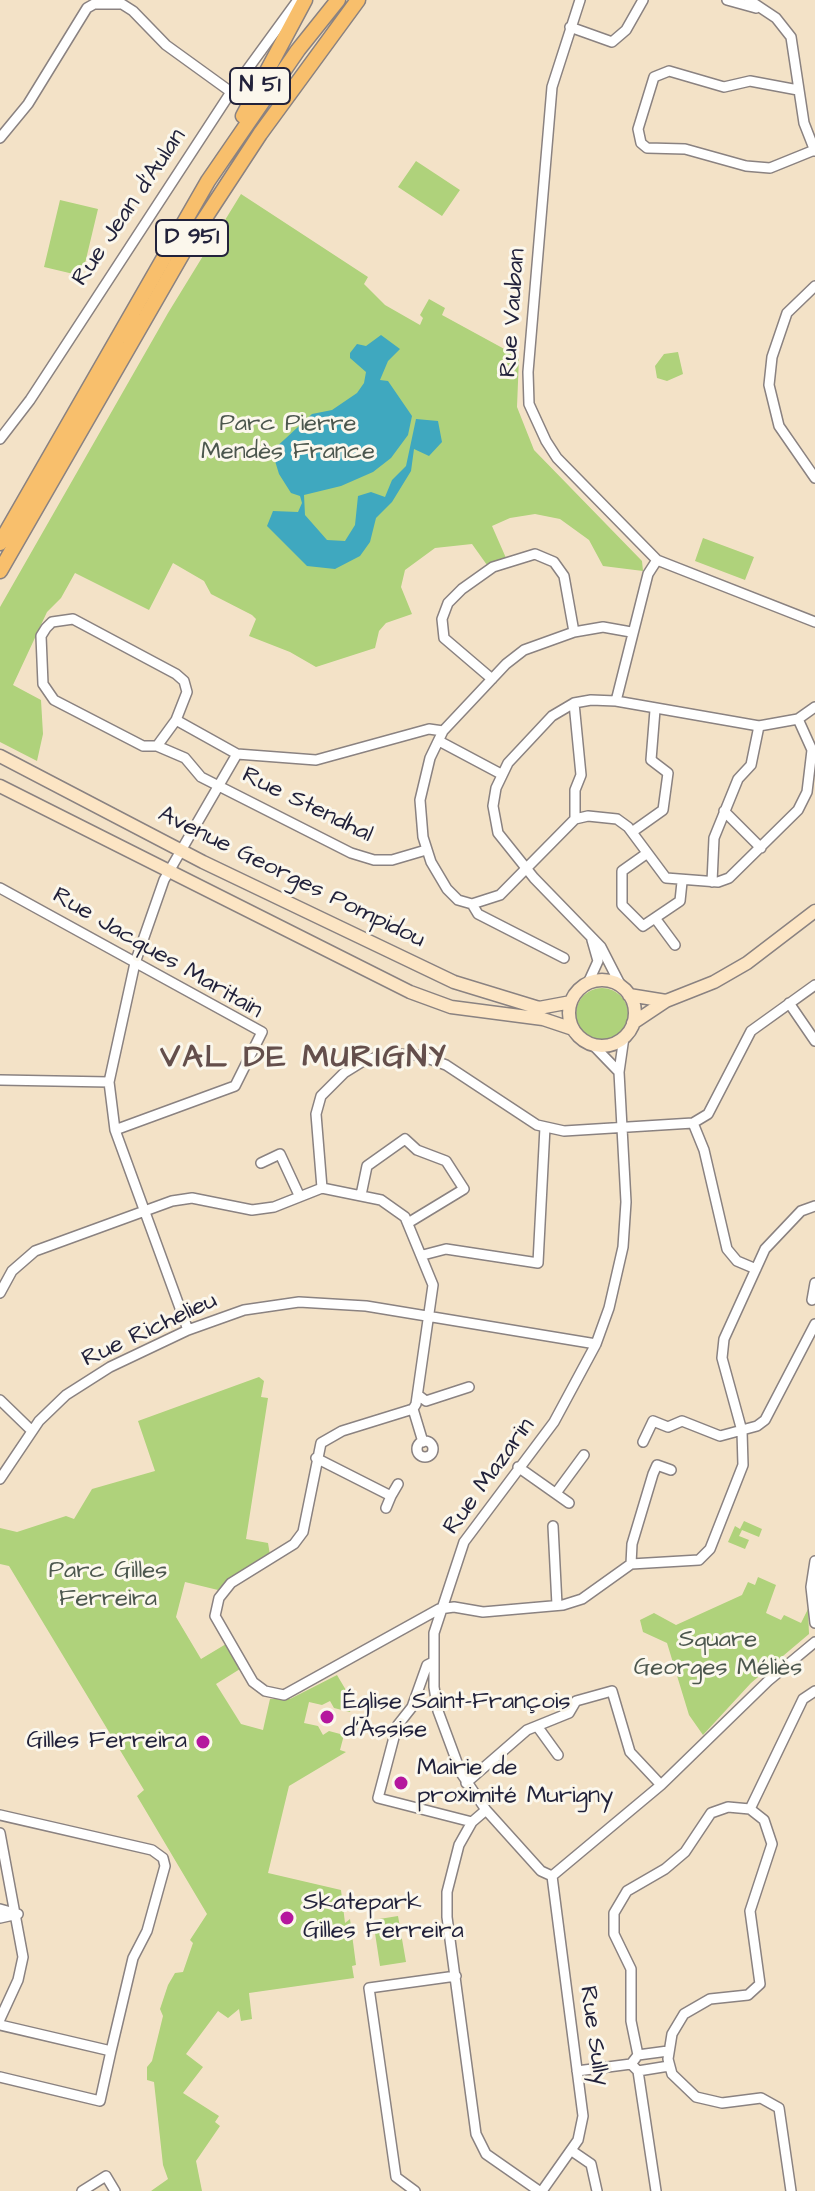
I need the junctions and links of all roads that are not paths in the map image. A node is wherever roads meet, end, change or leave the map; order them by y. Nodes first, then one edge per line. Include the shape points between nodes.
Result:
1 (298, 0) edge
2 (305, 0) edge
3 (338, 0) edge
4 (358, 0) edge
5 (366, 0) edge
6 (580, 0) edge
7 (643, 0) edge
8 (727, 0) edge
9 (753, 4) edge
10 (570, 27) junction
11 (798, 90) junction
12 (231, 92) junction
13 (288, 94) junction
14 (0, 138) edge
15 (814, 151) edge
16 (214, 172) junction
17 (815, 286) edge
18 (0, 439) edge
19 (815, 478) edge
20 (0, 543) edge
21 (657, 560) junction
22 (0, 571) edge
23 (815, 622) edge
24 (574, 632) junction
25 (631, 632) junction
26 (492, 679) junction
27 (616, 701) junction
28 (574, 703) junction
29 (815, 707) edge
30 (655, 710) junction
31 (798, 719) junction
32 (176, 720) junction
33 (759, 726) junction
34 (443, 731) junction
35 (439, 741) junction
36 (157, 746) junction
37 (237, 754) junction
38 (0, 756) edge
39 (501, 774) junction
40 (217, 784) junction
41 (0, 786) edge
42 (724, 811) junction
43 (575, 819) junction
44 (632, 832) junction
45 (761, 848) junction
46 (181, 850) junction
47 (426, 850) junction
48 (646, 854) junction
49 (527, 870) junction
50 (170, 871) junction
51 (682, 882) junction
52 (712, 882) junction
53 (0, 888) edge
54 (472, 904) junction
55 (815, 911) edge
56 (655, 918) junction
57 (590, 937) junction
58 (675, 945) dead end
59 (564, 958) dead end
60 (135, 963) junction
61 (588, 983) junction
62 (815, 985) edge
63 (625, 990) junction
64 (666, 1001) junction
65 (571, 1002) junction
66 (789, 1003) junction
67 (633, 1023) junction
68 (573, 1029) junction
69 (624, 1037) junction
70 (815, 1041) edge
71 (592, 1044) junction
72 (619, 1072) junction
73 (0, 1080) edge
74 (109, 1082) junction
75 (693, 1123) junction
76 (545, 1127) junction
77 (622, 1128) junction
78 (115, 1130) junction
79 (261, 1163) dead end
80 (322, 1188) junction
81 (299, 1195) junction
82 (361, 1195) junction
83 (815, 1206) edge
84 (145, 1213) junction
85 (408, 1223) junction
86 (423, 1255) junction
87 (756, 1269) junction
88 (815, 1283) edge
89 (0, 1293) edge
90 (812, 1300) dead end
91 (427, 1316) junction
92 (815, 1324) edge
93 (188, 1330) junction
94 (596, 1344) junction
95 (469, 1387) dead end
96 (418, 1395) junction
97 (0, 1400) edge
98 (413, 1409) junction
99 (32, 1431) junction
100 (742, 1431) junction
101 (423, 1442) dead end
102 (643, 1442) dead end
103 (584, 1455) dead end
104 (316, 1458) junction
105 (518, 1467) junction
106 (671, 1470) dead end
107 (0, 1479) edge
108 (398, 1484) dead end
109 (556, 1493) junction
110 (391, 1496) junction
111 (569, 1503) dead end
112 (386, 1508) dead end
113 (553, 1526) dead end
114 (815, 1561) edge
115 (631, 1564) junction
116 (557, 1605) junction
117 (439, 1609) junction
118 (815, 1623) edge
119 (813, 1648) edge
120 (433, 1662) junction
121 (815, 1691) edge
122 (537, 1726) junction
123 (558, 1755) dead end
124 (466, 1783) junction
125 (661, 1785) junction
126 (750, 1809) junction
127 (486, 1810) junction
128 (0, 1815) edge
129 (472, 1822) junction
130 (0, 1833) edge
131 (552, 1876) junction
132 (0, 1909) edge
133 (18, 1914) junction
134 (0, 1918) edge
135 (456, 1976) junction
136 (0, 2022) edge
137 (111, 2051) junction
138 (668, 2051) junction
139 (636, 2063) junction
140 (669, 2066) junction
141 (577, 2071) junction
142 (0, 2077) edge
143 (572, 2151) junction
144 (82, 2191) edge
145 (115, 2191) edge
146 (415, 2191) edge
147 (541, 2191) edge
148 (597, 2191) edge
149 (656, 2191) edge
150 (791, 2191) edge

1 - 12 street, Rue Jean d'Aulan
2 - 16 main road, N 51
3 - 16 main road, D 951
4 - 13 main road, D 951
5 - 13 main road, N 51
6 - 10 street, Rue Vauban
7 - 10 street via 626,30 612,42
8 - 9 street
9 - 11 street via 776,18 791,37
10 - 21 street, Rue Vauban via 551,95 529,404 557,458
11 - 15 street
11 - 15 street via 750,81 724,87 669,71 654,77 638,129 641,143 770,168
12 - 14 street via 166,45 133,11 122,4 94,4
12 - 18 street, Rue Jean d'Aulan
13 - 22 main road, D 951 via 188,244
16 - 20 main road, D 951
17 - 19 street via 787,313 769,385 779,426
21 - 23 street, Rue Vauban
21 - 25 street
24 - 25 street via 603,627
24 - 26 street via 524,650
24 - 26 street via 564,576 554,562 535,554 493,567 455,596 442,619 444,638
25 - 27 street
26 - 34 street
27 - 28 street
27 - 30 street
28 - 39 street via 552,716
28 - 43 street via 581,775
29 - 31 street
30 - 33 street
30 - 44 street via 651,760 668,773 663,810
31 - 33 street
31 - 45 street via 812,750 807,792 798,810
32 - 36 street
32 - 36 street, Rue Stendhal via 187,692 176,674 73,619 60,619 46,628 41,636 46,693 143,746
32 - 37 street
33 - 42 street via 751,765 738,779
34 - 35 street
34 - 37 street via 429,729 316,760
35 - 39 street
35 - 47 street via 420,800
36 - 40 street, Rue Stendhal via 185,758 201,777
37 - 40 street
38 - 46 main road, Avenue Georges Pompidou
39 - 49 street via 493,806 498,833
40 - 46 street
40 - 47 street, Rue Stendhal via 351,853 392,860
41 - 50 main road, Avenue Georges Pompidou
42 - 45 street
42 - 52 street via 714,838
43 - 44 street via 617,819
43 - 49 street
44 - 48 street
45 - 52 street via 729,878
46 - 50 street
46 - 65 main road, Avenue Georges Pompidou via 454,982 539,1008
47 - 54 street via 447,889
48 - 51 street via 666,878
48 - 56 street via 622,871 622,905 643,926
49 - 54 street via 500,895
49 - 57 street
50 - 60 street
50 - 68 main road, Avenue Georges Pompidou via 410,992 451,1007 543,1019
51 - 52 street
51 - 56 street via 680,901
53 - 60 street, Rue Jacques Maritain
54 - 59 street via 478,914
55 - 64 main road via 747,963
56 - 58 street
57 - 61 street via 598,961
57 - 63 street
60 - 74 street
60 - 78 street, Rue Jacques Maritain via 262,1032 235,1086
61 - 63 main road via 605,980
61 - 65 main road
62 - 66 street
63 - 64 main road
63 - 67 main road via 635,1014
64 - 67 main road
65 - 68 main road
66 - 70 street
66 - 75 street via 751,1031 708,1114
67 - 69 main road
68 - 71 main road
69 - 71 main road
69 - 72 street, Rue Mazarin
71 - 72 street
72 - 77 street, Rue Mazarin
73 - 74 street
74 - 78 street
75 - 77 street
75 - 87 street via 727,1249 737,1261
76 - 77 street
76 - 80 street via 446,1065 419,1055 365,1060 321,1096 316,1114
76 - 86 street via 538,1263 446,1249
77 - 94 street, Rue Mazarin via 623,1247
78 - 84 street
79 - 81 street via 280,1154
80 - 81 street
80 - 82 street
81 - 84 street via 252,1210 192,1198
82 - 85 street via 381,1200
82 - 85 street via 367,1166 405,1139 417,1150 446,1161 464,1189
83 - 87 street via 781,1229
84 - 89 street via 35,1251 12,1271
84 - 93 street
85 - 86 street
86 - 91 street via 433,1285
87 - 100 street via 722,1358
88 - 90 street
91 - 93 street, Rue Richelieu via 299,1302 244,1310
91 - 94 street, Rue Richelieu
91 - 96 street
92 - 100 street via 765,1420
93 - 99 street, Rue Richelieu via 110,1367 66,1395
94 - 105 street, Rue Mazarin via 554,1422
95 - 96 street via 426,1401
96 - 98 street
97 - 99 street
98 - 101 street
98 - 104 street via 342,1431 321,1443
99 - 107 street, Rue Richelieu
100 - 102 street via 720,1436 682,1421 668,1427 653,1421
100 - 115 street via 743,1465 710,1549 699,1560
103 - 109 street
104 - 110 street
104 - 117 street via 303,1532 283,1552 231,1583 219,1598 215,1616 253,1682 284,1695 299,1690
105 - 109 street
105 - 117 street, Rue Mazarin via 464,1542
106 - 115 street via 657,1465 632,1544
108 - 110 street
109 - 111 street
110 - 112 street
113 - 116 street
114 - 118 street
115 - 116 street via 582,1599
116 - 117 street via 483,1612
117 - 120 street, Rue Mazarin
119 - 125 street via 768,1681
120 - 124 street, Rue Mazarin via 441,1722
120 - 129 street via 397,1726 378,1798
121 - 126 street via 803,1699
122 - 123 street
122 - 124 street
122 - 125 street via 569,1713 576,1701 612,1691 630,1752
124 - 127 street, Rue Mazarin
125 - 131 street
126 - 138 street via 764,1820 772,1844 750,1911 759,1988 696,2005 676,2024
126 - 139 street via 728,1807 711,1813 685,1852 627,1891 614,1913 614,1934 631,1969
127 - 129 street
127 - 131 street, Rue Mazarin via 541,1871
128 - 137 street via 152,1850 163,1858 165,1866 147,1931 133,1958
129 - 135 street via 459,1845 447,1892
130 - 133 street
131 - 141 street, Rue Sully
132 - 133 street
133 - 134 street
133 - 136 street via 21,1969
135 - 146 street via 369,1988 396,2177
135 - 147 street via 479,2146
136 - 137 street
137 - 142 street via 100,2101
138 - 139 street
138 - 140 street
139 - 140 street
139 - 141 street
139 - 149 street
140 - 150 street via 685,2090 707,2101 761,2098 779,2108
141 - 143 street, Rue Sully via 583,2116
143 - 147 street, Rue Sully
143 - 148 street via 591,2164
144 - 145 street via 106,2176

